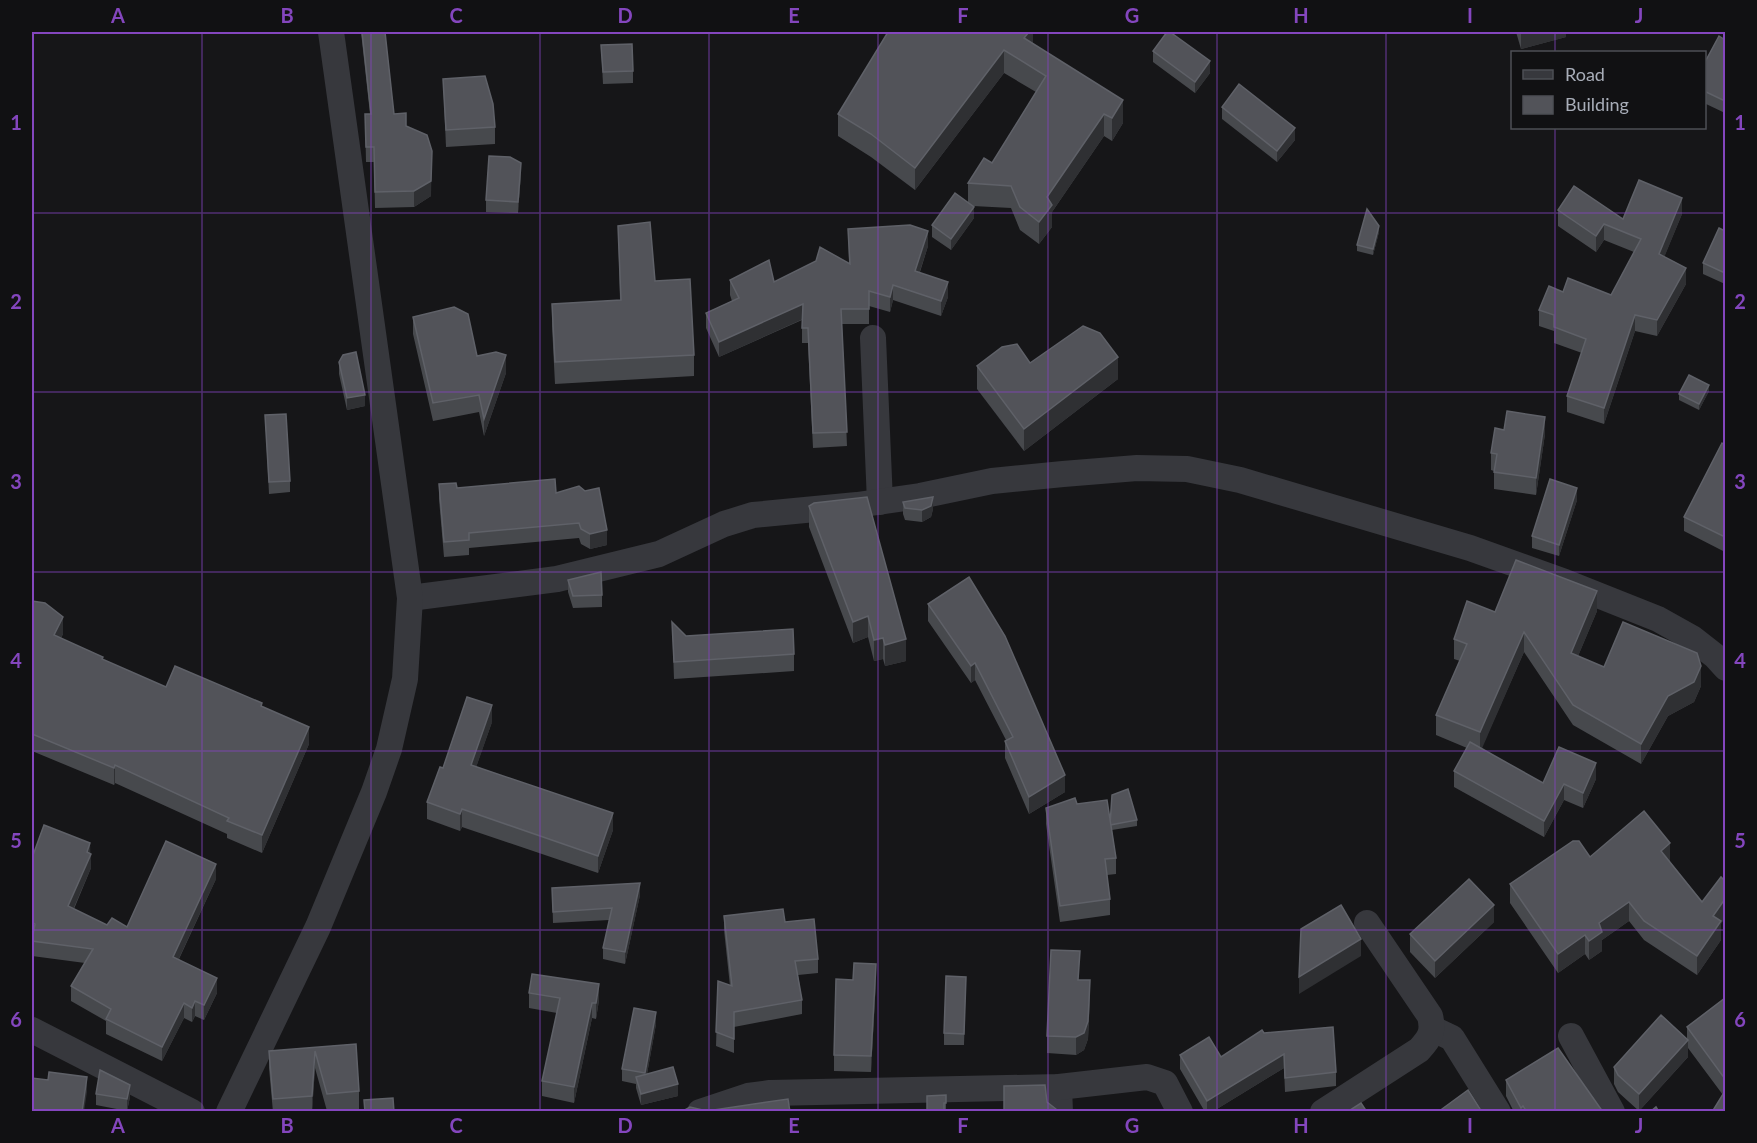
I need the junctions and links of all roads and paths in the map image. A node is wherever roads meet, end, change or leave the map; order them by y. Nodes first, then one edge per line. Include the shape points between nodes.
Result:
1 (331, 32) edge
2 (873, 338) dead end
3 (880, 502) junction
4 (410, 598) junction
5 (1725, 668) edge
6 (1367, 923) dead end
7 (1433, 1029) junction
8 (32, 1030) edge
9 (1571, 1036) dead end
10 (1059, 1099) edge
11 (801, 1102) edge
12 (192, 1112) edge
13 (229, 1112) edge
14 (700, 1112) edge
15 (1179, 1112) edge
16 (1323, 1112) edge
17 (1498, 1112) edge
18 (1612, 1112) edge

1 - 4 street
2 - 3 street
3 - 4 street via 753,515 659,554 569,576
3 - 5 street via 992,481 1137,468 1187,469 1240,480 1470,548 1554,578 1659,619 1692,638
4 - 13 street via 405,679 378,781 340,879
6 - 7 street via 1430,1016
7 - 16 street via 1419,1050
7 - 17 street via 1452,1038
8 - 12 street
9 - 18 street
10 - 11 street
10 - 15 street via 1148,1077 1165,1083
11 - 14 street via 748,1095

